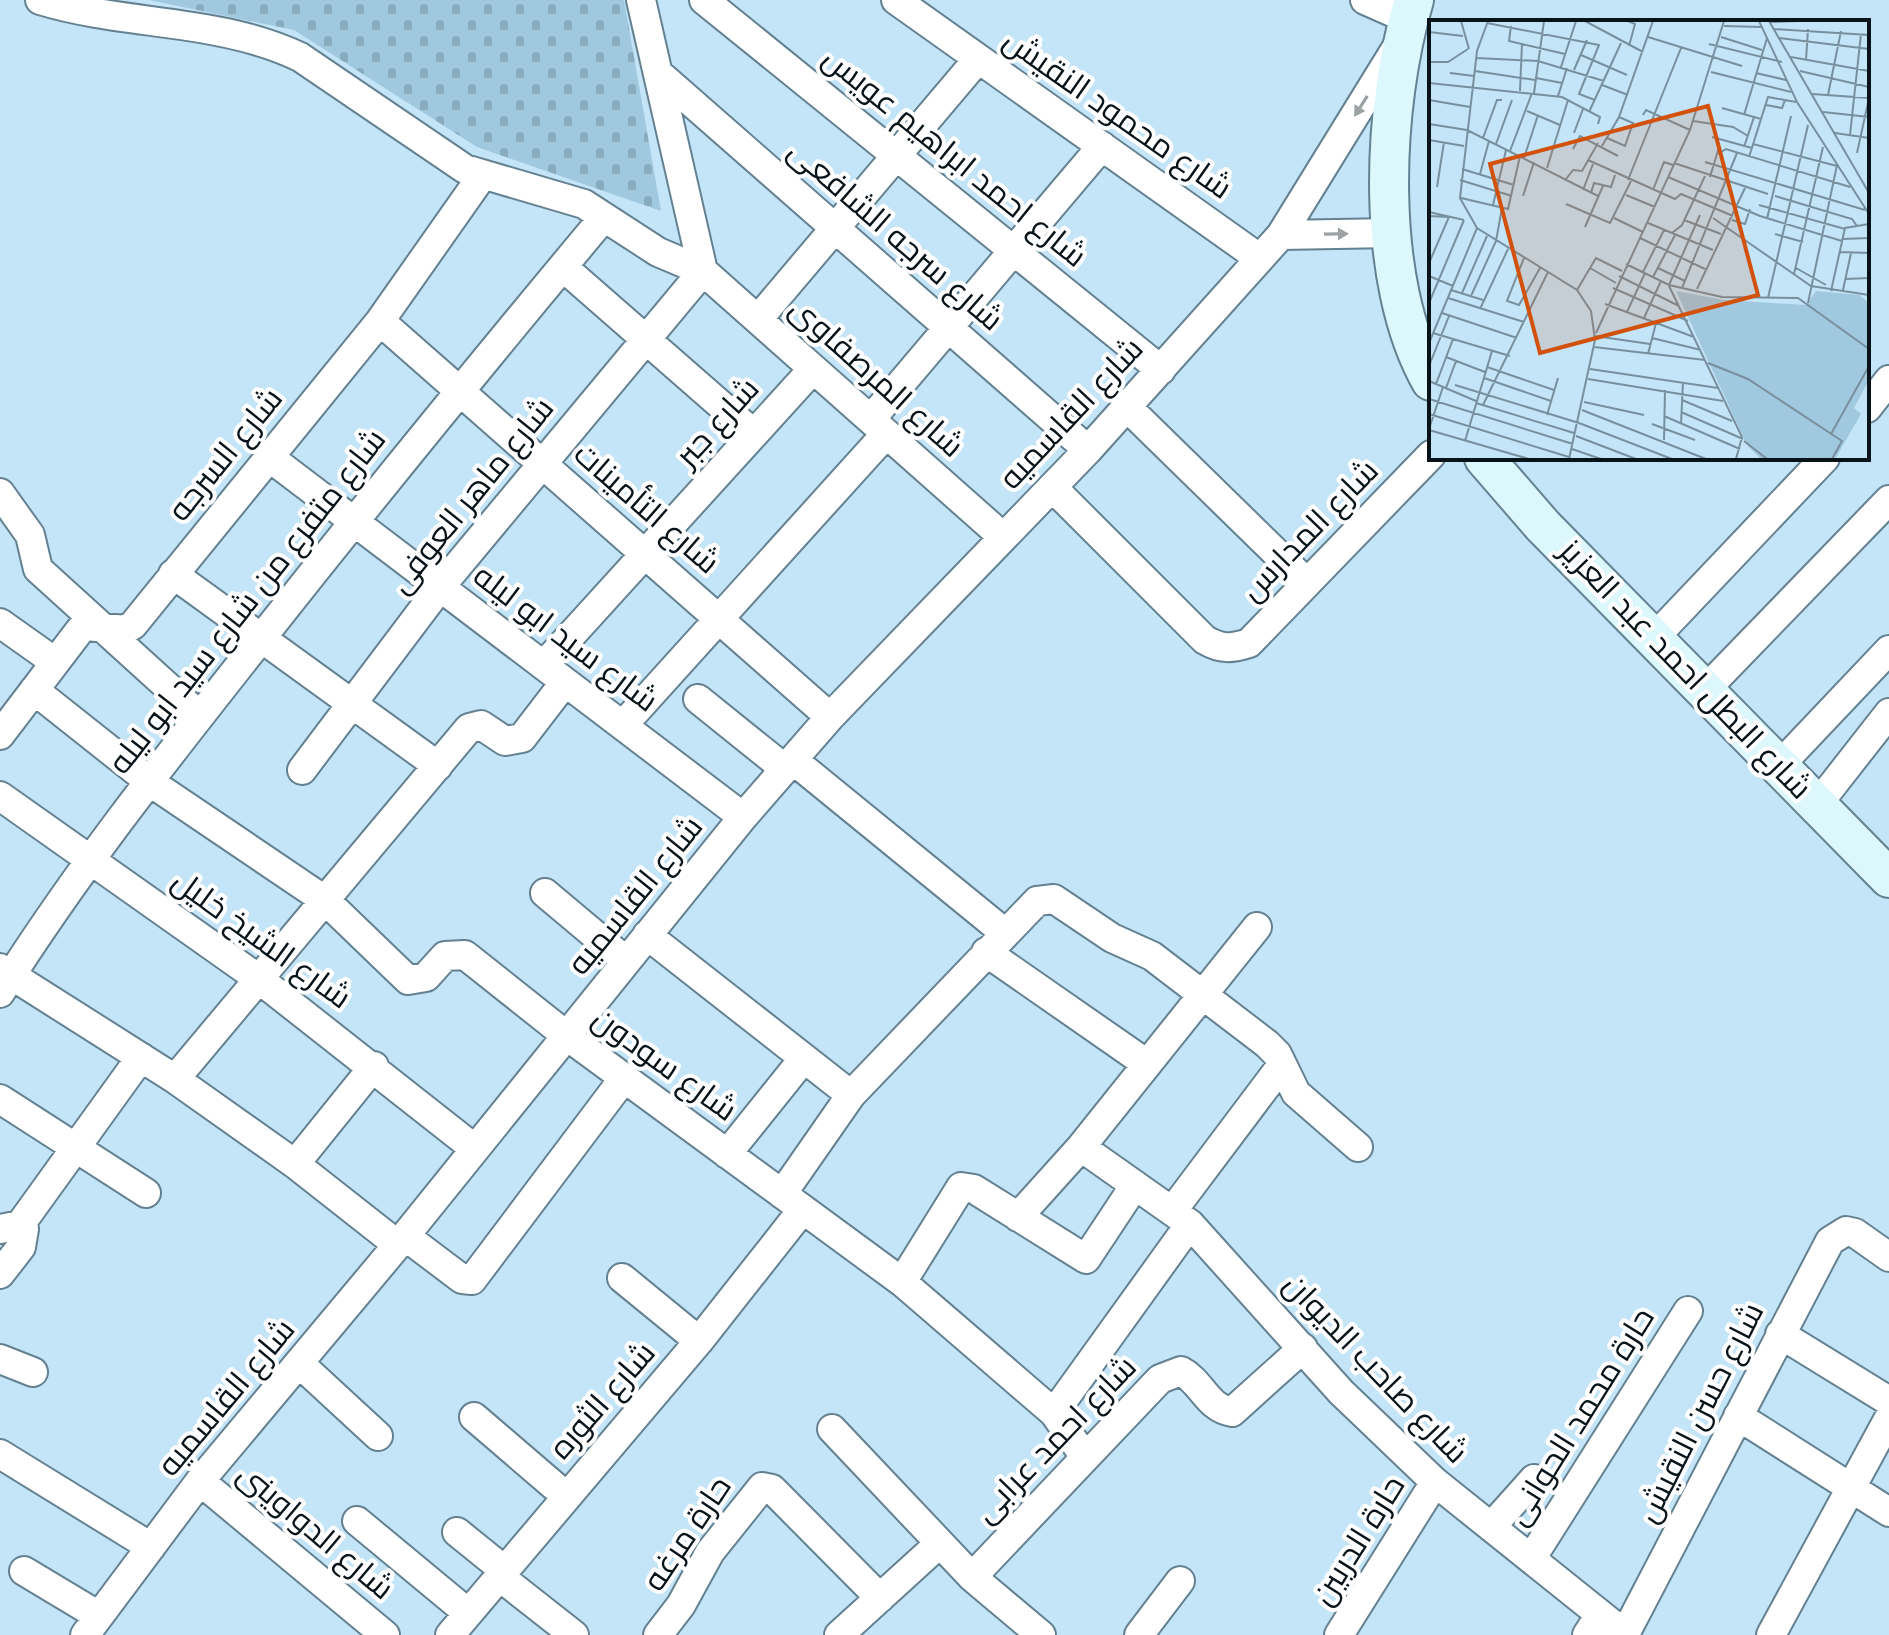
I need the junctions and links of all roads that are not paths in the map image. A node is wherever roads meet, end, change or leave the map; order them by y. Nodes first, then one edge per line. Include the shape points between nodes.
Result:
1 (40, 0) edge
2 (641, 0) edge
3 (704, 0) edge
4 (896, 0) edge
5 (1365, 0) edge
6 (1408, 19) edge
7 (978, 59) junction
8 (658, 73) junction
9 (1102, 146) junction
10 (897, 155) junction
11 (482, 176) junction
12 (604, 217) junction
13 (835, 228) junction
14 (1392, 233) junction
15 (1281, 235) junction
16 (1014, 250) junction
17 (1259, 258) junction
18 (563, 267) junction
19 (703, 271) junction
20 (759, 318) junction
21 (380, 321) junction
22 (948, 328) junction
23 (646, 339) junction
24 (813, 369) junction
25 (1161, 370) junction
26 (1429, 376) edge
27 (1889, 380) edge
28 (459, 390) junction
29 (1869, 405) edge
30 (1127, 407) junction
31 (878, 427) junction
32 (754, 434) junction
33 (1088, 450) junction
34 (269, 457) junction
35 (1429, 457) edge
36 (1486, 460) edge
37 (1823, 460) edge
38 (542, 463) junction
39 (1052, 487) junction
40 (0, 493) edge
41 (1889, 500) edge
42 (353, 521) junction
43 (1003, 537) junction
44 (645, 554) junction
45 (173, 574) junction
46 (1307, 583) junction
47 (440, 587) junction
48 (719, 619) junction
49 (0, 623) edge
50 (107, 630) junction
51 (261, 638) junction
52 (1653, 639) junction
53 (1889, 650) edge
54 (55, 662) junction
55 (554, 674) junction
56 (34, 690) junction
57 (1705, 690) junction
58 (698, 699) dead end
59 (352, 703) junction
60 (1889, 713) edge
61 (200, 716) junction
62 (830, 717) junction
63 (623, 725) junction
64 (0, 735) edge
65 (789, 765) junction
66 (438, 766) junction
67 (1779, 766) junction
68 (302, 770) dead end
69 (150, 782) junction
70 (0, 796) edge
71 (1817, 805) junction
72 (743, 817) junction
73 (90, 858) junction
74 (1889, 878) edge
75 (545, 893) dead end
76 (326, 901) junction
77 (1257, 927) dead end
78 (647, 935) junction
79 (996, 942) junction
80 (626, 961) junction
81 (4, 978) edge
82 (259, 979) junction
83 (1203, 994) junction
84 (567, 1036) junction
85 (141, 1057) junction
86 (804, 1058) junction
87 (1147, 1064) junction
88 (1282, 1065) junction
89 (374, 1066) junction
90 (624, 1078) junction
91 (175, 1079) junction
92 (851, 1095) junction
93 (0, 1099) edge
94 (75, 1147) junction
95 (1081, 1147) junction
96 (1358, 1147) dead end
97 (475, 1149) junction
98 (727, 1154) junction
99 (295, 1164) junction
100 (1135, 1185) junction
101 (146, 1193) dead end
102 (793, 1201) junction
103 (1018, 1217) junction
104 (1182, 1217) junction
105 (10, 1227) edge
106 (401, 1240) junction
107 (1887, 1251) edge
108 (0, 1274) edge
109 (622, 1278) dead end
110 (902, 1282) junction
111 (1688, 1311) dead end
112 (1780, 1334) junction
113 (699, 1341) junction
114 (1303, 1348) junction
115 (0, 1359) edge
116 (300, 1364) junction
117 (33, 1372) dead end
118 (1889, 1401) edge
119 (1054, 1413) junction
120 (1738, 1416) junction
121 (474, 1417) dead end
122 (1889, 1418) edge
123 (832, 1429) dead end
124 (378, 1436) dead end
125 (0, 1454) edge
126 (1085, 1457) junction
127 (1534, 1479) dead end
128 (200, 1481) junction
129 (1435, 1482) junction
130 (1850, 1487) junction
131 (566, 1496) junction
132 (1889, 1512) edge
133 (357, 1521) dead end
134 (1491, 1527) junction
135 (457, 1532) dead end
136 (939, 1544) junction
137 (151, 1547) junction
138 (1531, 1559) junction
139 (24, 1571) dead end
140 (502, 1573) junction
141 (972, 1577) junction
142 (1180, 1581) dead end
143 (880, 1598) junction
144 (459, 1624) edge
145 (1594, 1625) edge
146 (92, 1626) edge
147 (385, 1635) edge
148 (574, 1635) edge
149 (658, 1635) edge
150 (839, 1635) edge
151 (1041, 1635) edge
152 (1139, 1635) edge
153 (1339, 1635) edge
154 (1626, 1635) edge
155 (1771, 1635) edge

1 - 11 street, شارع المرصفاوى via 278,46
2 - 8 street
3 - 10 street, شارع احمد ابراهيم عويس
4 - 7 street, شارع محمود النقيش
5 - 6 street
6 - 14 main road via 1391,103
6 -> 15 street, شارع القاسميه
7 - 9 street, شارع محمود النقيش
7 - 10 street
8 - 13 street, شارع سرجه الشافعى
8 - 19 street
9 - 16 street
9 - 17 street, شارع محمود النقيش
10 - 13 street
10 - 16 street, شارع احمد ابراهيم عويس
11 - 12 street, شارع المرصفاوى via 560,195
11 - 21 street, شارع السرجه
12 - 18 street, شارع متفرع من شارع سيد ابو ليله
12 - 19 street, شارع المرصفاوى via 658,252
13 - 20 street
13 - 22 street, شارع سرجه الشافعى
15 -> 14 street
14 - 26 main road via 1402,302
15 - 17 street, شارع القاسميه
16 - 22 street
16 - 25 street, شارع احمد ابراهيم عويس
17 - 25 street, شارع القاسميه
18 - 23 street
18 - 28 street, شارع متفرع من شارع سيد ابو ليله
19 - 20 street, شارع المرصفاوى
19 - 23 street, شارع ماهر العوفى
20 - 24 street, شارع المرصفاوى
21 - 28 street, شارع التأمينات
21 - 34 street, شارع السرجه
22 - 31 street
22 - 33 street, شارع سرجه الشافعى
23 - 32 street
23 - 38 street, شارع ماهر العوفى
24 - 31 street, شارع المرصفاوى
24 - 32 street, شارع جبر
25 - 30 street, شارع القاسميه
27 - 29 street
28 - 38 street, شارع التأمينات
28 - 42 street, شارع متفرع من شارع سيد ابو ليله
30 - 33 street, شارع القاسميه
30 - 46 street
31 - 43 street, شارع المرصفاوى
31 - 48 street
32 - 44 street, شارع جبر
33 - 39 street, شارع القاسميه
34 - 42 street, شارع سيد ابو ليله
34 - 45 street, شارع السرجه
35 - 46 street, شارع المدارس
36 - 52 main road, شارع البطل احمد عبد العزيز
37 - 52 street
38 - 44 street, شارع التأمينات
38 - 47 street, شارع ماهر العوفى
39 - 43 street, شارع القاسميه
39 - 46 street, شارع المدارس via 1205,640 1220,648 1249,643
40 - 50 street via 30,535 38,569
41 - 57 street
42 - 47 street, شارع سيد ابو ليله
42 - 51 street, شارع متفرع من شارع سيد ابو ليله
43 - 62 street, شارع القاسميه
44 - 48 street, شارع التأمينات
44 - 55 street, شارع جبر
45 - 50 street, شارع السرجه via 133,625
45 - 51 street
47 - 55 street, شارع سيد ابو ليله
47 - 59 street, شارع ماهر العوفى
48 - 62 street, شارع التأمينات
48 - 63 street
49 - 54 street
50 - 54 street, شارع السرجه via 80,630
50 - 61 street
51 - 59 street
51 - 61 street, شارع متفرع من شارع سيد ابو ليله
52 - 57 main road, شارع البطل احمد عبد العزيز
53 - 67 street
54 - 56 street, شارع السرجه
55 - 63 street, شارع سيد ابو ليله
55 - 66 street, شارع جبر via 522,738 505,741 481,725 469,728
56 - 64 street, شارع السرجه
56 - 69 street, شارع سودون
57 - 67 main road, شارع البطل احمد عبد العزيز
58 - 65 street
59 - 66 street
59 - 68 street, شارع ماهر العوفى
60 - 71 street
61 - 69 street, شارع متفرع من شارع سيد ابو ليله
62 - 65 street, شارع القاسميه
63 - 72 street, شارع سيد ابو ليله
65 - 72 street, شارع القاسميه
65 - 79 street
66 - 76 street, شارع جبر
67 - 71 main road, شارع البطل احمد عبد العزيز
69 - 73 street, شارع متفرع من شارع سيد ابو ليله
69 - 76 street, شارع سودون
70 - 73 street, شارع الشيخ خليل
71 - 74 main road, شارع البطل احمد عبد العزيز
72 - 78 street, شارع القاسميه
73 - 81 street, شارع متفرع من شارع سيد ابو ليله
73 - 82 street, شارع الشيخ خليل
75 - 80 street
76 - 82 street, شارع جبر
76 - 84 street, شارع سودون via 408,980 426,977 445,956 465,955
77 - 83 street
78 - 80 street, شارع القاسميه
78 - 86 street
79 - 83 street, شارع الثوره via 1037,901 1054,899 1112,938 1152,956
79 - 87 street
79 - 92 street, شارع الثوره
80 - 84 street, شارع القاسميه
81 - 85 street
82 - 89 street, شارع الشيخ خليل
82 - 91 street, شارع جبر
83 - 87 street
83 - 88 street via 1267,1044
84 - 90 street, شارع سودون
84 - 97 street, شارع القاسميه
85 - 91 street
85 - 94 street
86 - 92 street
86 - 98 street
87 - 95 street
88 - 96 street via 1296,1093
88 - 104 street
89 - 97 street, شارع الشيخ خليل
89 - 99 street
90 - 98 street, شارع سودون
90 - 106 street via 472,1280 462,1279
91 - 99 street
92 - 102 street, شارع الثوره
93 - 94 street
94 - 101 street
94 - 105 street
95 - 100 street, شارع صاحب الديوان
95 - 103 street
97 - 106 street, شارع القاسميه
98 - 102 street, شارع سودون
99 - 106 street
100 - 103 street via 1086,1259
100 - 104 street, شارع صاحب الديوان
102 - 110 street, شارع سودون
102 - 113 street, شارع الثوره
103 - 110 street via 974,1189 961,1187
104 - 114 street, شارع صاحب الديوان
104 - 119 street
105 - 108 street via 24,1229 24,1241
106 - 116 street, شارع القاسميه
107 - 112 street, شارع حسن النقيش via 1846,1231 1830,1241
109 - 113 street
110 - 119 street, شارع سودون
111 - 138 street, حارة محمد الحوانى
112 - 118 street
112 - 120 street, شارع حسن النقيش
113 - 131 street, شارع الثوره
114 - 126 street, شارع احمد عرابى via 1232,1412 1214,1405 1190,1376 1172,1372
114 - 129 street, شارع صاحب الديوان
115 - 117 street
116 - 124 street
116 - 128 street, شارع القاسميه
119 - 126 street, شارع سودون
120 - 130 street
120 - 154 street, شارع حسن النقيش
121 - 131 street
122 - 130 street
123 - 136 street
125 - 137 street
126 - 141 street, شارع احمد عرابى
127 - 134 street
128 - 137 street, شارع القاسميه
128 - 147 street, شارع الدواوينى
129 - 134 street, شارع صاحب الديوان
129 - 153 street, حارة الدربين
130 - 132 street
130 - 155 street
131 - 140 street, شارع الثوره
133 - 144 street
134 - 138 street, شارع صاحب الديوان
135 - 140 street
136 - 141 street
136 - 143 street
137 - 146 street, شارع القاسميه
138 - 145 street, شارع صاحب الديوان
139 - 146 street
140 - 144 street, شارع الثوره
140 - 148 street
141 - 151 street
142 - 152 street
143 - 149 street, حارة مرغه via 772,1489 762,1487 710,1552
143 - 150 street
145 - 154 street, شارع صاحب الديوان

